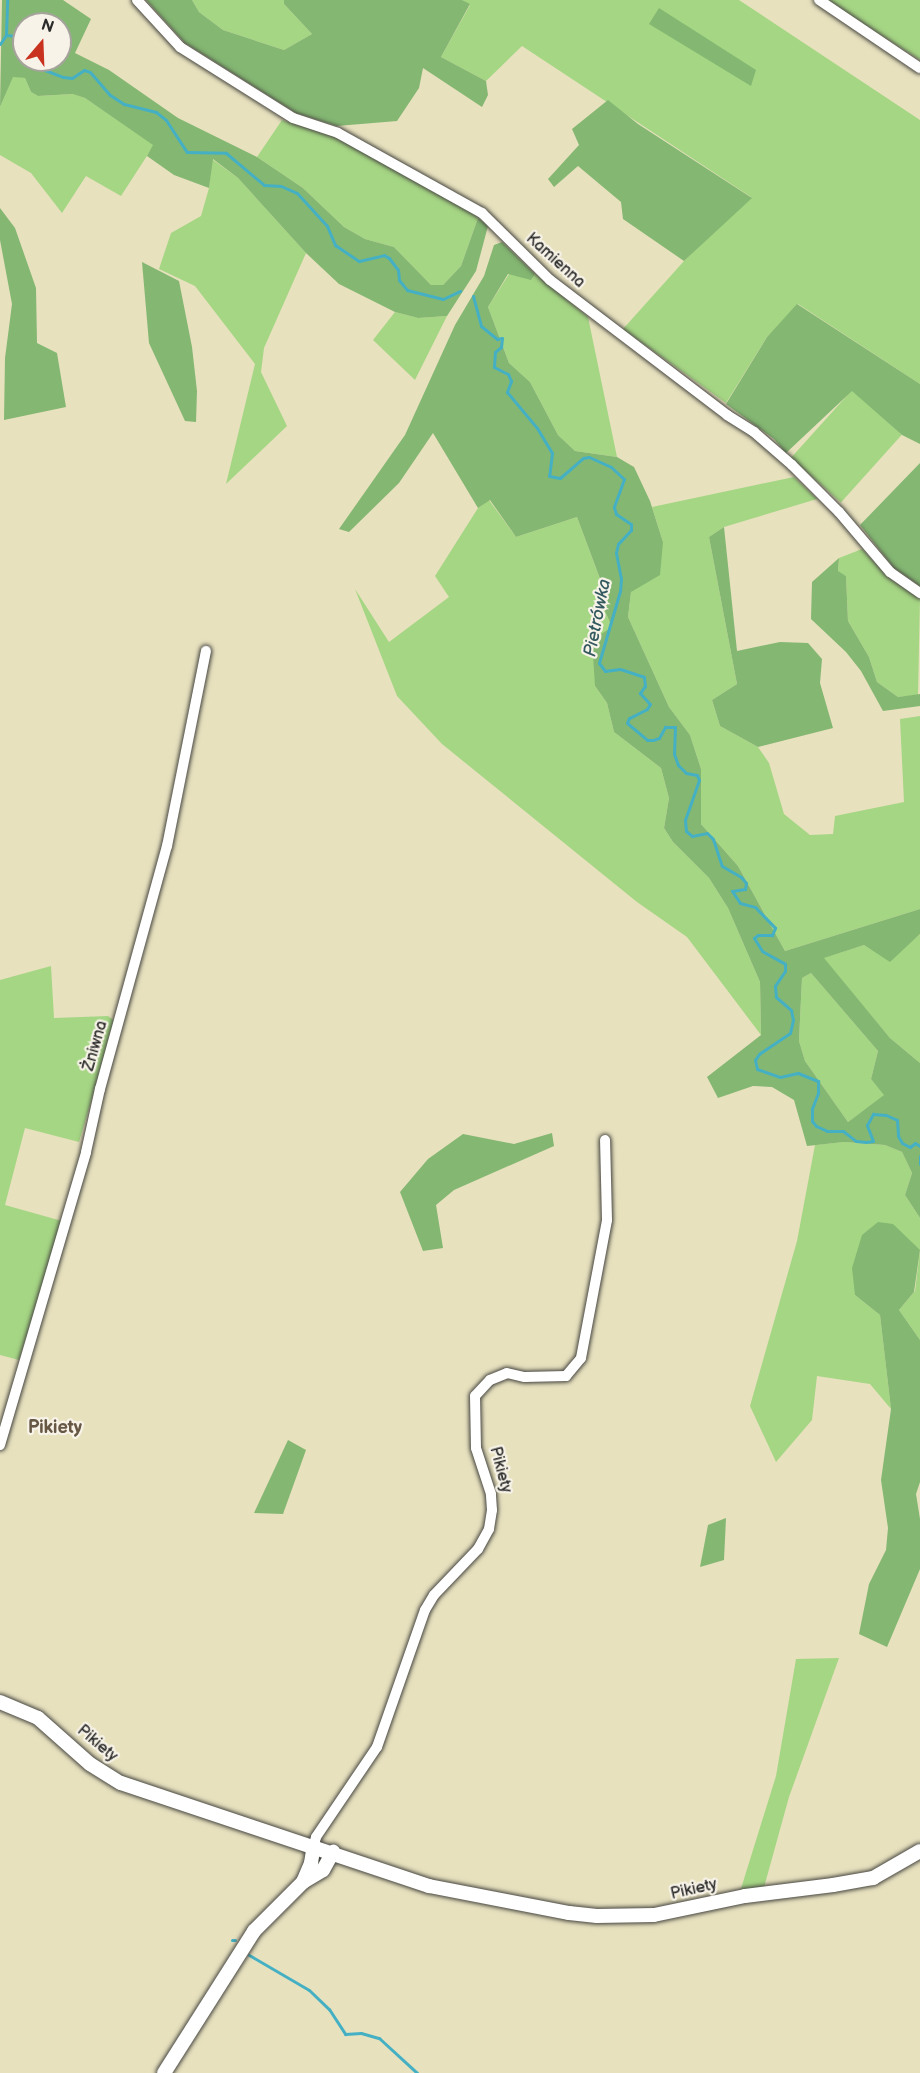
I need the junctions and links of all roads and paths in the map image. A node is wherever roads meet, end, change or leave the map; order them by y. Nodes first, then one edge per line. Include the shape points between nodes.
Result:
1 (137, 0) edge
2 (819, 0) edge
3 (920, 68) edge
4 (920, 593) edge
5 (206, 651) dead end
6 (605, 1140) dead end
7 (0, 1445) edge
8 (0, 1702) edge
9 (314, 1845) junction
10 (920, 1851) edge
11 (333, 1852) junction
12 (303, 1882) junction
13 (164, 2073) edge

1 - 4 street, Kamienna via 180,46 293,118 338,133 482,213 550,280 754,432 839,512 891,572
2 - 3 street
5 - 7 street, Żniwna via 167,846 86,1152
6 - 9 street, Pikiety via 607,1220 581,1358 566,1376 525,1377 507,1373 490,1380 475,1396 476,1448 491,1494 489,1529 472,1556 434,1595 425,1610 377,1747
8 - 9 street, Pikiety via 38,1718 90,1764 121,1783
9 - 11 street, Pikiety
9 - 12 street
10 - 11 street, Pikiety via 873,1878 745,1896 663,1914 597,1916 429,1886
11 - 12 street via 323,1870
12 - 13 street via 254,1931

